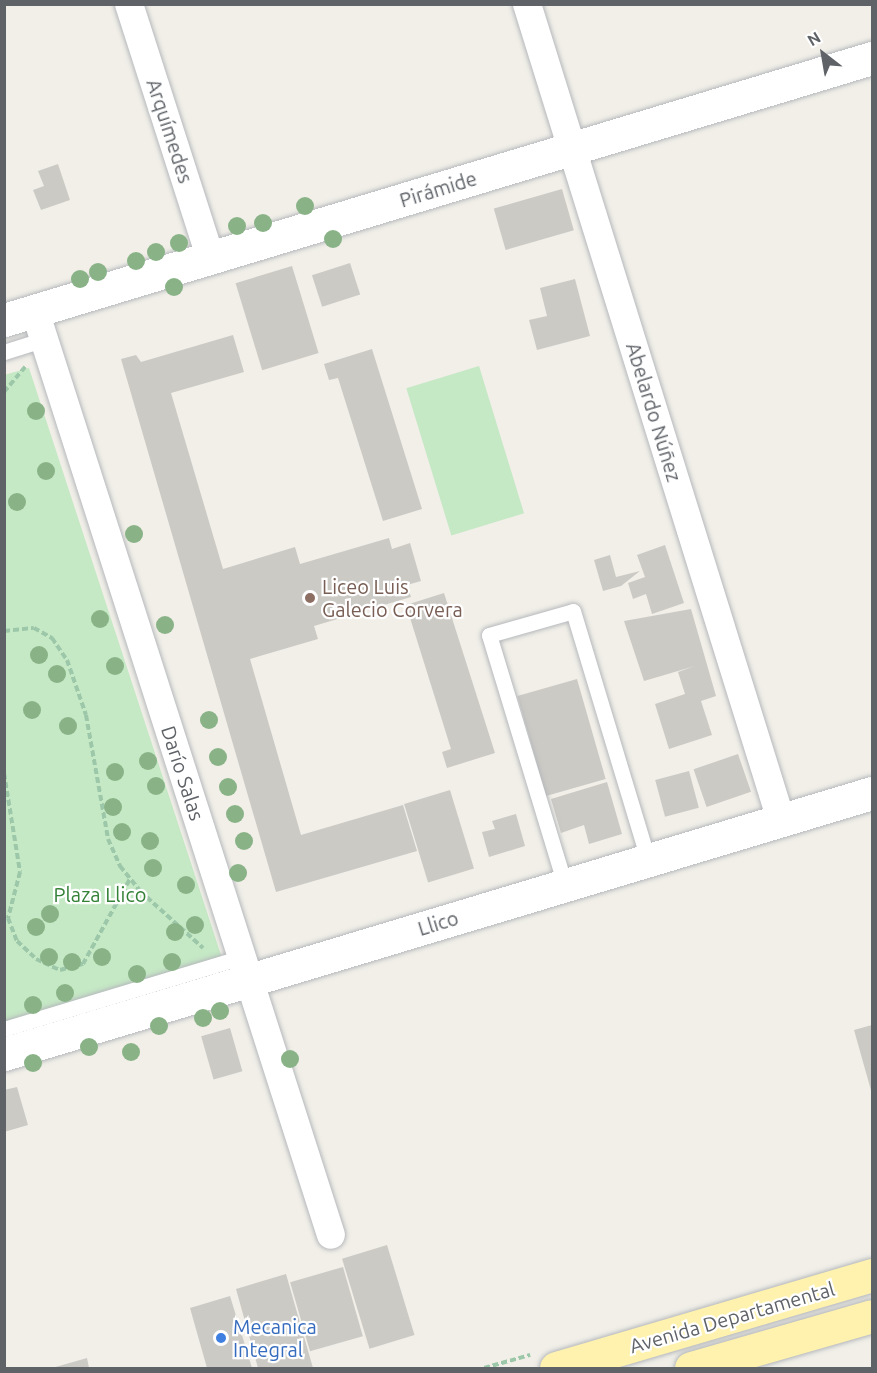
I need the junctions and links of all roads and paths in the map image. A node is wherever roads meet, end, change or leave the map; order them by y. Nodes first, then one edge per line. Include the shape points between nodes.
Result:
1 (129, 4) edge
2 (527, 4) edge
3 (873, 58) edge
4 (572, 149) junction
5 (210, 257) junction
6 (28, 323) edge
7 (4, 352) edge
8 (30, 363) dead end
9 (4, 392) edge
10 (4, 631) edge
11 (4, 773) edge
12 (873, 793) edge
13 (781, 820) junction
14 (648, 860) junction
15 (130, 879) junction
16 (565, 885) junction
17 (205, 950) dead end
18 (246, 969) junction
19 (4, 1029) edge
20 (4, 1054) edge
21 (331, 1235) dead end
22 (873, 1275) edge
23 (873, 1316) edge
24 (556, 1368) edge
25 (691, 1368) edge

1 - 5 street, Arquímedes
2 - 4 street, Abelardo Núñez
3 - 4 street, Pirámide
4 - 5 street, Pirámide
4 - 13 street, Abelardo Núñez
5 - 6 street, Pirámide
6 - 7 lane, Pirámide
6 - 18 street, Darío Salas
8 - 9 path
10 - 15 path via 34,628 52,638 67,660 95,750 108,839
11 - 15 path via 20,872 8,918 17,941 36,959 60,970 83,964
12 - 13 street, Llico
13 - 14 street, Llico
14 - 16 street, Llico
14 - 16 lane via 573,611 489,636
15 - 17 path
16 - 18 street, Llico
18 - 19 lane
18 - 20 street, Llico
18 - 21 street, Darío Salas
22 - 24 main road, Avenida Departamental
23 - 25 main road, Avenida Departamental

